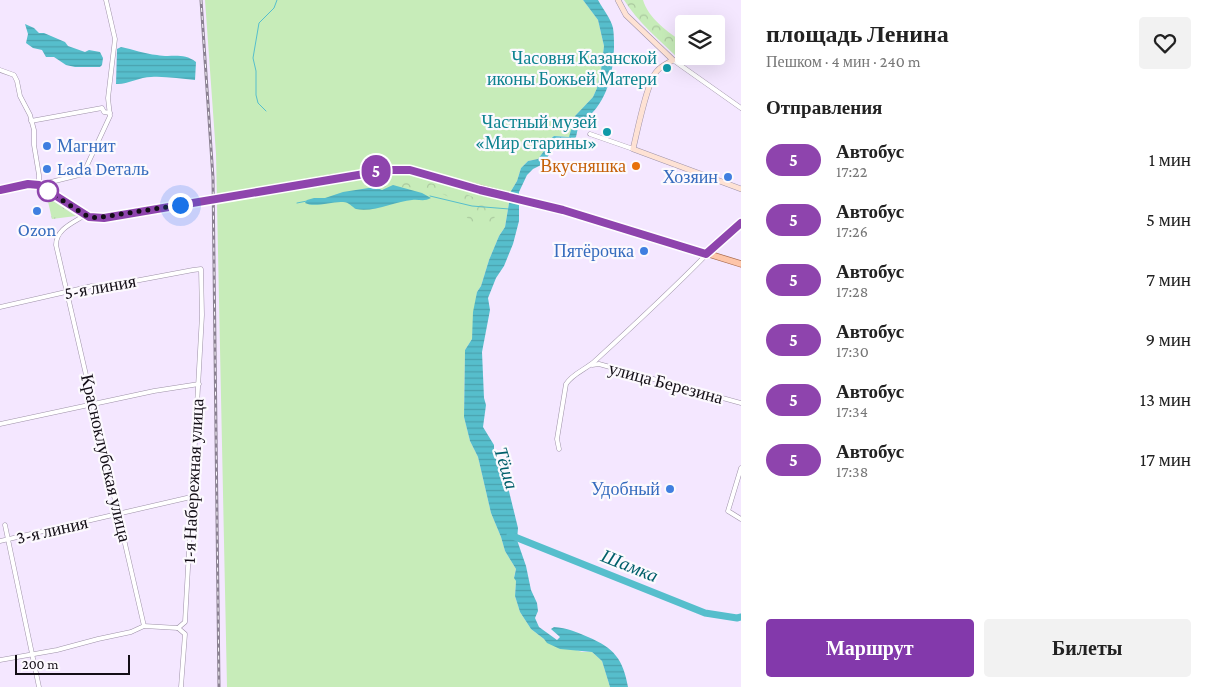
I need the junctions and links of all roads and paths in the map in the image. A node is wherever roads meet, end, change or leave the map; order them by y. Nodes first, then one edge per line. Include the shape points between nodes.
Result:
1 (106, 0) edge
2 (618, 0) edge
3 (673, 60) junction
4 (0, 70) edge
5 (741, 108) edge
6 (110, 113) junction
7 (31, 121) junction
8 (590, 134) dead end
9 (633, 149) junction
10 (39, 185) junction
11 (0, 190) edge
12 (741, 190) edge
13 (85, 215) junction
14 (741, 223) edge
15 (706, 254) junction
16 (741, 264) edge
17 (202, 269) joint
18 (67, 291) junction
19 (0, 307) edge
20 (592, 364) junction
21 (199, 384) junction
22 (741, 403) edge
23 (93, 404) junction
24 (0, 424) edge
25 (559, 449) dead end
26 (741, 468) edge
27 (191, 497) junction
28 (118, 514) junction
29 (741, 520) edge
30 (5, 525) dead end
31 (8, 539) junction
32 (0, 541) edge
33 (144, 626) junction
34 (178, 628) junction
35 (32, 654) junction
36 (0, 660) edge
37 (40, 687) edge
38 (181, 687) edge

1 - 6 street via 115,39 108,98
2 - 3 street via 626,15
3 - 5 street
3 - 9 street via 655,74
4 - 7 street via 17,80
6 - 7 street via 102,108
6 - 10 street via 83,174
7 - 10 street
8 - 9 street
9 - 12 street
10 - 11 main road
10 - 13 main road
13 - 15 main road, bridge via 104,218 332,178 410,170 589,217
13 - 18 street, Красноклубская улица via 62,230 56,239
14 - 15 street
15 - 16 main road
15 - 20 street
17 - 18 street, 5-я линия
17 - 21 street, 1-я Набережная улица
18 - 19 street, 5-я линия
18 - 23 street, Красноклубская улица
20 - 22 street, улица Березина
20 - 25 street via 566,384 557,439
21 - 23 street
21 - 27 street, 1-я Набережная улица
23 - 24 street
23 - 28 street, Красноклубская улица
26 - 29 street via 728,511
27 - 28 street, 3-я линия
27 - 34 street, 1-я Набережная улица via 185,622
28 - 31 street, 3-я линия
28 - 33 street, Красноклубская улица
30 - 31 street
31 - 32 street, 3-я линия
31 - 35 street
33 - 34 street
33 - 35 street via 132,632
34 - 38 street via 185,634
35 - 36 street
35 - 37 street

